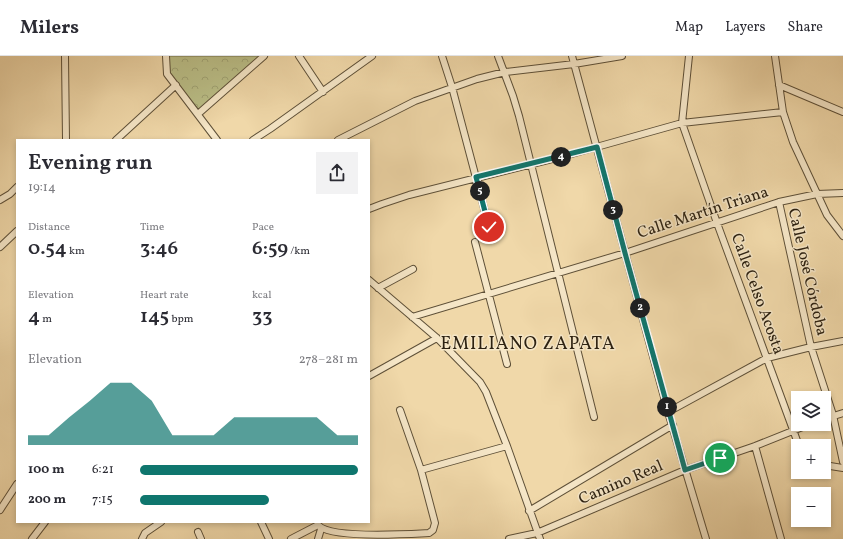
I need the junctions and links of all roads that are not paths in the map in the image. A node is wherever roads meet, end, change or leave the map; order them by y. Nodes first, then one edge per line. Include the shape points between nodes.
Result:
1 (65, 56) edge
2 (166, 56) edge
3 (264, 56) edge
4 (299, 56) edge
5 (372, 56) edge
6 (442, 56) edge
7 (498, 56) edge
8 (572, 56) edge
9 (622, 56) edge
10 (689, 56) edge
11 (776, 56) edge
12 (574, 64) junction
13 (505, 72) junction
14 (176, 85) junction
15 (779, 85) junction
16 (452, 87) junction
17 (323, 92) junction
18 (783, 112) junction
19 (843, 112) edge
20 (198, 114) junction
21 (682, 123) junction
22 (66, 139) edge
23 (117, 139) edge
24 (216, 139) edge
25 (254, 139) edge
26 (340, 139) edge
27 (597, 147) junction
28 (530, 164) junction
29 (476, 177) junction
30 (16, 188) edge
31 (843, 193) edge
32 (817, 194) junction
33 (0, 200) edge
34 (778, 202) junction
35 (370, 210) edge
36 (717, 223) junction
37 (489, 227) dead end
38 (16, 232) edge
39 (843, 236) edge
40 (475, 242) dead end
41 (0, 247) edge
42 (625, 253) junction
43 (413, 268) dead end
44 (558, 273) junction
45 (370, 281) edge
46 (378, 288) junction
47 (489, 293) junction
48 (412, 317) junction
49 (437, 338) junction
50 (843, 341) edge
51 (811, 347) junction
52 (767, 358) junction
53 (506, 364) dead end
54 (370, 375) edge
55 (400, 410) dead end
56 (668, 412) junction
57 (843, 413) edge
58 (834, 415) junction
59 (831, 416) edge
60 (594, 417) dead end
61 (791, 422) edge
62 (672, 425) junction
63 (792, 431) edge
64 (507, 446) junction
65 (754, 446) junction
66 (843, 462) edge
67 (831, 466) edge
68 (843, 468) edge
69 (421, 470) junction
70 (685, 470) junction
71 (16, 486) edge
72 (0, 510) edge
73 (529, 511) junction
74 (44, 523) edge
75 (160, 523) edge
76 (261, 523) edge
77 (319, 526) edge
78 (198, 532) dead end
79 (143, 536) edge
80 (539, 536) edge
81 (360, 537) edge
82 (32, 539) edge
83 (201, 539) edge
84 (269, 539) edge
85 (291, 539) edge
86 (318, 539) edge
87 (509, 539) edge
88 (706, 539) edge
89 (781, 539) edge

1 - 22 street
2 - 14 street via 167,74
3 - 20 street
4 - 17 street
5 - 17 street
6 - 16 street
7 - 13 street
8 - 12 street
9 - 12 street
10 - 21 street, Calle Celso Acosta
11 - 15 street
12 - 13 street
12 - 27 street
13 - 16 street
13 - 28 street
14 - 20 street
14 - 23 street
15 - 18 street
15 - 19 street
16 - 26 street via 415,101
16 - 29 street
17 - 25 street
18 - 21 street
18 - 32 street via 793,142
20 - 24 street
21 - 27 street
21 - 36 street, Calle Celso Acosta
27 - 28 street
27 - 42 street
28 - 29 street
28 - 44 street
29 - 35 street via 409,195
29 - 37 street
30 - 33 street
31 - 32 street, Calle Martín Triana
32 - 34 street, Calle Martín Triana
32 - 39 street via 827,215
34 - 36 street, Calle Martín Triana
34 - 51 street, Calle José Córdoba
36 - 42 street, Calle Martín Triana
36 - 52 street, Calle Celso Acosta
38 - 41 street
40 - 47 street
42 - 44 street, Calle Martín Triana
42 - 56 street
43 - 46 street
44 - 47 street, Calle Martín Triana
44 - 60 street
45 - 46 street
46 - 48 street
47 - 48 street, Calle Martín Triana
47 - 53 street
48 - 49 street
49 - 54 street
49 - 64 street via 480,382
50 - 51 street
51 - 52 street
51 - 58 street, Calle José Córdoba
52 - 56 street
52 - 61 street, Calle Celso Acosta
55 - 69 street
56 - 62 street
57 - 58 street
58 - 59 street
58 - 66 street, Calle José Córdoba
62 - 70 street
62 - 73 street
63 - 65 street, Camino Real
64 - 69 street
64 - 73 street
65 - 70 street, Camino Real
65 - 89 street
67 - 68 street
69 - 81 street via 435,523 434,530
70 - 80 street, Camino Real
70 - 88 street
71 - 72 street
73 - 80 street
74 - 82 street
75 - 79 street
76 - 84 street
77 - 81 street via 330,532
77 - 85 street
77 - 86 street
78 - 83 street
80 - 87 street, Camino Real

